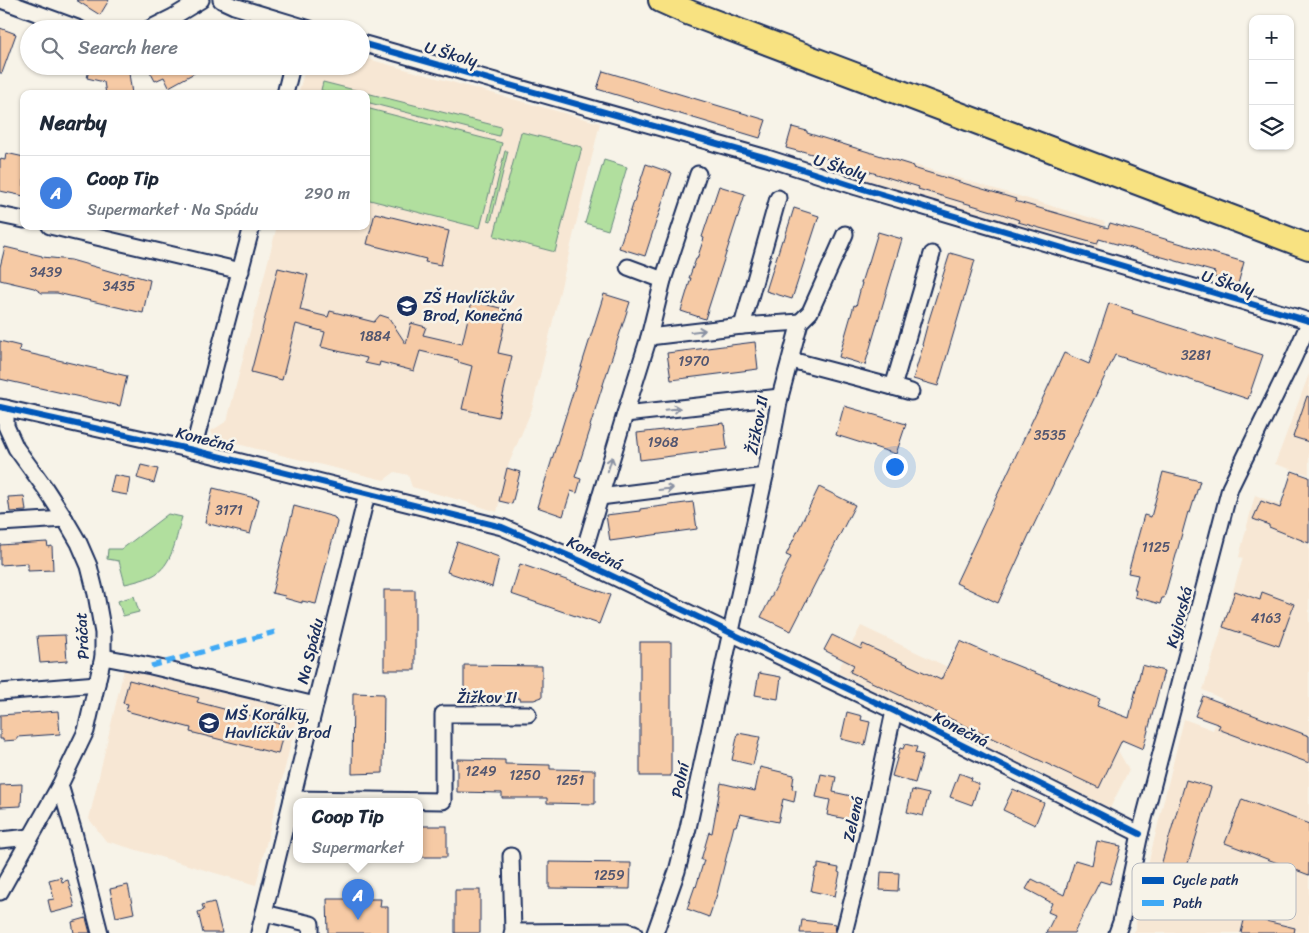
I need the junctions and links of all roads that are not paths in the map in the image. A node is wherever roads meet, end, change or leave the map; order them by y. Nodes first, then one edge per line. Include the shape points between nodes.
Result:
1 (1, 0) edge
2 (202, 0) edge
3 (221, 0) edge
4 (660, 0) edge
5 (55, 20) edge
6 (167, 20) edge
7 (279, 20) edge
8 (370, 46) edge
9 (290, 75) edge
10 (286, 90) edge
11 (698, 174) dead end
12 (778, 198) dead end
13 (0, 215) edge
14 (20, 219) edge
15 (67, 230) edge
16 (251, 230) edge
17 (845, 234) dead end
18 (1309, 247) edge
19 (932, 254) dead end
20 (628, 267) dead end
21 (241, 271) junction
22 (663, 280) junction
23 (800, 322) junction
24 (1309, 322) edge
25 (742, 326) junction
26 (649, 337) junction
27 (791, 360) junction
28 (893, 388) junction
29 (911, 392) dead end
30 (780, 397) junction
31 (3, 408) edge
32 (625, 414) junction
33 (193, 450) junction
34 (765, 476) junction
35 (367, 494) junction
36 (600, 497) junction
37 (65, 519) junction
38 (0, 523) edge
39 (581, 561) junction
40 (731, 633) junction
41 (104, 657) junction
42 (97, 684) junction
43 (0, 692) edge
44 (315, 705) junction
45 (894, 711) junction
46 (528, 714) dead end
47 (60, 785) junction
48 (292, 799) joint
49 (423, 801) edge
50 (1140, 834) junction
51 (30, 837) junction
52 (0, 840) edge
53 (511, 856) dead end
54 (1133, 863) edge
55 (1132, 869) edge
56 (0, 892) edge
57 (264, 913) junction
58 (512, 932) edge
59 (100, 933) edge
60 (259, 933) edge
61 (311, 933) edge
62 (634, 933) edge
63 (654, 933) edge
64 (844, 933) edge
65 (1117, 933) edge

1 - 5 street
2 - 6 street
3 - 7 street
4 - 18 main road
8 - 24 street, U Školy via 758,155
9 - 10 street
11 - 22 street
12 - 25 street
13 - 14 street
15 - 21 street
16 - 21 street
17 - 23 street, Žižkov II via 810,312
19 - 28 street
20 - 22 street
21 - 33 street
22 - 26 street
23 - 25 street
23 - 27 street, Žižkov II
24 - 50 street, Kyjovská via 1230,488
26 -> 25 street
26 - 32 street
27 - 28 street
27 - 30 street, Žižkov II
28 - 29 street
32 -> 30 street
30 - 34 street, Žižkov II
31 - 33 street, Konečná
31 - 37 street, Práčat via 6,426 16,448
36 -> 32 street
33 - 35 street, Konečná
36 -> 34 street
34 - 40 street, Žižkov II
35 - 39 street, Konečná via 502,527
35 - 44 street, Na Spádu
36 - 39 street
37 - 38 street
37 - 41 street, Práčat via 89,566 103,633
39 - 40 street, Konečná
40 - 45 street, Konečná
40 - 63 street, Polní via 677,871
41 - 42 street, Práčat
41 - 44 street
42 - 43 street
42 - 47 street, Práčat via 86,730
44 - 48 street, Na Spádu
45 - 50 street, Konečná
45 - 64 street, Zelená
46 - 49 street, Žižkov II via 442,714 443,801
47 - 51 street, Práčat
47 - 59 street
48 - 57 street, Na Spádu
50 - 54 street, Kyjovská
51 - 52 street
51 - 56 street, Práčat
53 - 58 street
55 - 65 street, Kyjovská
57 - 60 street, Na Spádu
57 - 61 street via 311,924
58 - 62 street

